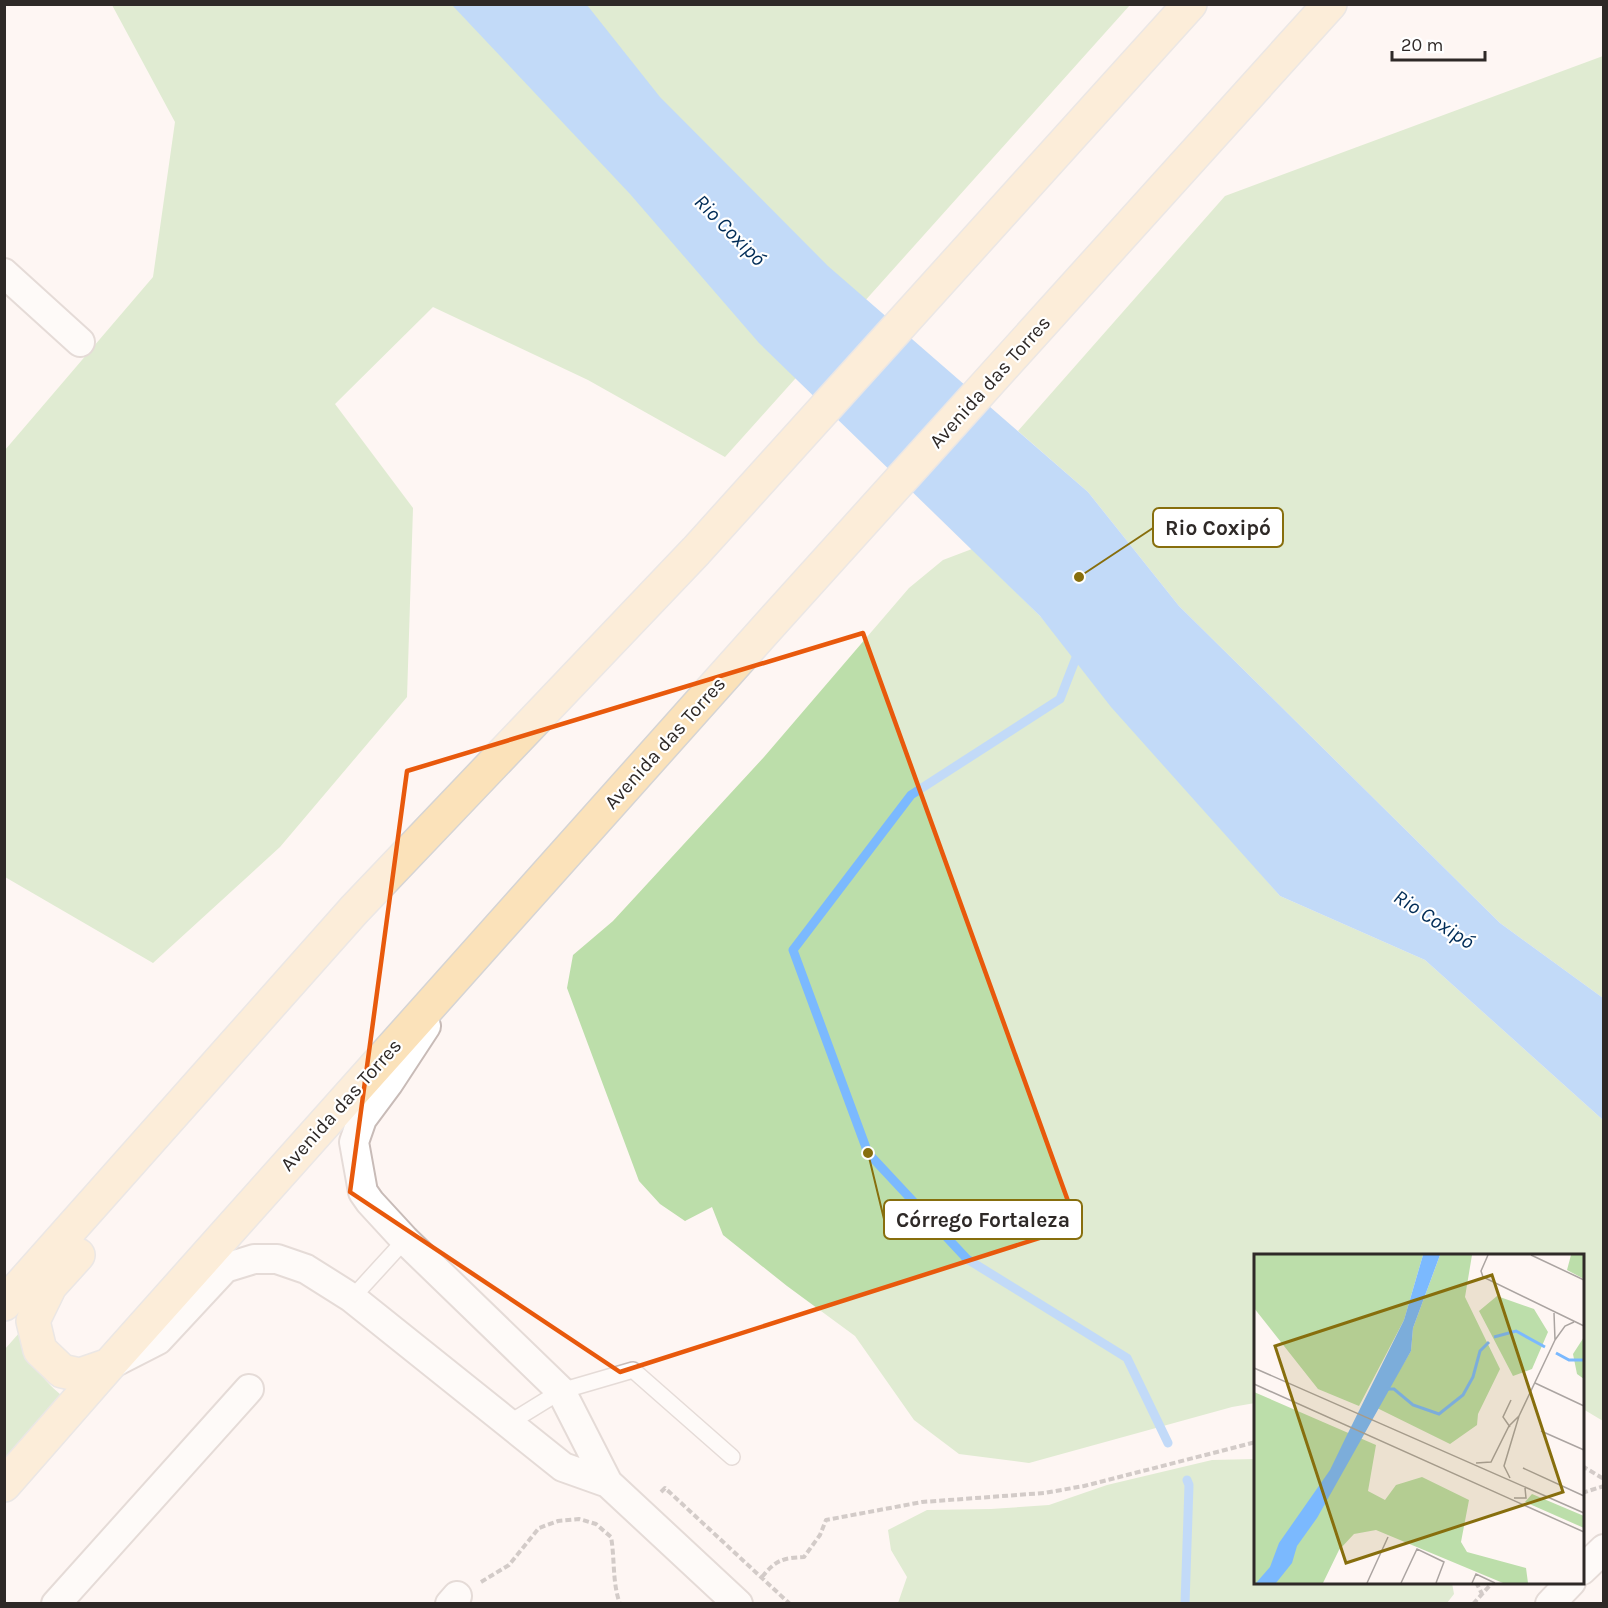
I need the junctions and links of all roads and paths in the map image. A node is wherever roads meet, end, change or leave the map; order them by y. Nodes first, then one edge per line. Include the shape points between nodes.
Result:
1 (1191, 4) edge
2 (1330, 4) edge
3 (4, 273) edge
4 (80, 342) dead end
5 (354, 910) junction
6 (463, 968) junction
7 (405, 1239) junction
8 (352, 1298) junction
9 (4, 1304) edge
10 (109, 1365) junction
11 (249, 1389) dead end
12 (561, 1391) junction
13 (509, 1423) junction
14 (1254, 1443) edge
15 (732, 1457) dead end
16 (1584, 1467) edge
17 (1604, 1479) edge
18 (608, 1484) junction
19 (4, 1485) edge
20 (1604, 1486) edge
21 (1584, 1492) edge
22 (1604, 1549) edge
23 (1584, 1568) edge
24 (762, 1577) dead end
25 (1477, 1584) edge
26 (1491, 1584) edge
27 (1569, 1584) edge
28 (1482, 1594) junction
29 (453, 1600) edge
30 (56, 1604) edge
31 (620, 1604) edge
32 (738, 1604) edge
33 (1473, 1604) edge
34 (1550, 1604) edge

1 - 5 main road via 696,551
2 - 6 main road, Avenida das Torres
3 - 4 street
5 - 9 main road
5 - 10 main road via 238,1075 50,1286 33,1321 40,1350 62,1371 80,1375
6 - 7 street via 362,1119 354,1142 363,1192
6 - 10 main road, Avenida das Torres
7 - 8 lane
7 - 12 street
8 - 10 street via 306,1269 277,1259 254,1259 225,1268 158,1340
8 - 13 street
10 - 19 main road, Avenida das Torres
11 - 30 street
12 - 13 lane
12 - 15 lane via 633,1370
12 - 18 street
13 - 18 street via 563,1467
14 - 24 path via 1084,1486 1044,1493 922,1502 826,1520 804,1557 785,1557
16 - 17 path
18 - 32 street
20 - 21 path
22 - 23 street
25 - 28 path
26 - 28 path
27 - 34 street
28 - 33 path
29 - 31 path via 509,1565 539,1528 579,1519 596,1524 611,1537 614,1590

